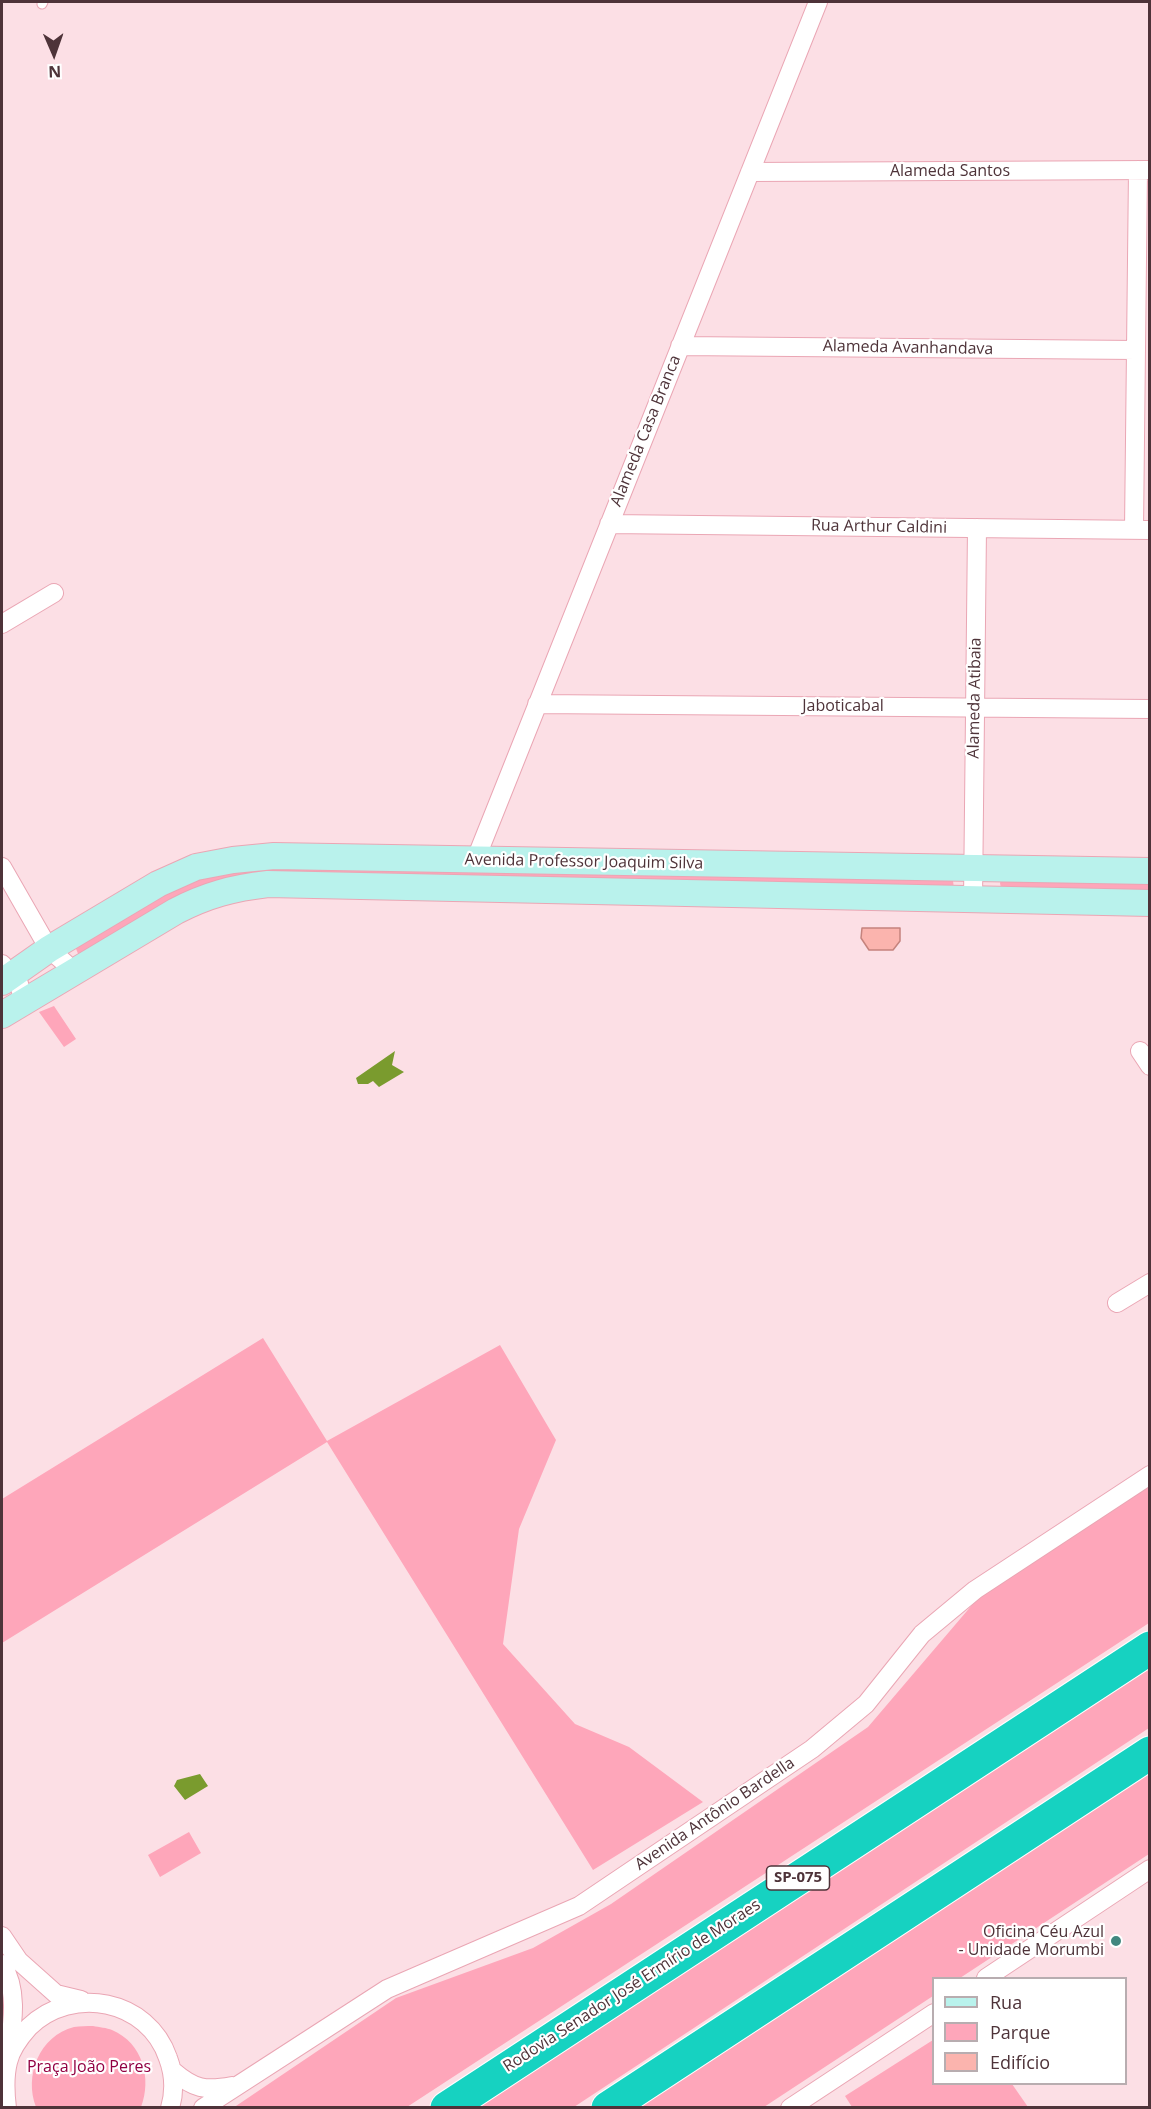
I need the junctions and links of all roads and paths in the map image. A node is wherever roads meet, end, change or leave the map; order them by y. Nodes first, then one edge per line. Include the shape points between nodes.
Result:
1 (818, 2) edge
2 (1144, 170) edge
3 (750, 172) junction
4 (680, 346) junction
5 (1136, 350) junction
6 (609, 525) junction
7 (977, 528) junction
8 (1142, 529) edge
9 (54, 593) dead end
10 (2, 624) edge
11 (537, 704) junction
12 (975, 707) junction
13 (1149, 708) edge
14 (475, 861) junction
15 (2, 867) edge
16 (973, 868) junction
17 (1149, 871) edge
18 (973, 900) junction
19 (1149, 903) edge
20 (49, 949) junction
21 (5, 974) edge
22 (65, 977) junction
23 (8, 1007) edge
24 (1149, 1283) edge
25 (1117, 1303) dead end
26 (1149, 1475) edge
27 (1149, 1648) edge
28 (1149, 1753) edge
29 (1149, 1869) edge
30 (2, 1936) edge
31 (2, 1964) edge
32 (987, 1977) edge
33 (88, 2002) junction
34 (932, 2014) edge
35 (8, 2060) junction
36 (173, 2071) junction
37 (234, 2086) junction
38 (7, 2108) edge
39 (170, 2108) edge
40 (202, 2108) edge
41 (447, 2108) edge
42 (608, 2108) edge
43 (790, 2108) edge

1 - 3 street, Alameda Casa Branca
2 - 3 street, Alameda Santos
2 - 5 street
3 - 4 street, Alameda Casa Branca
4 - 5 street, Alameda Avanhandava
4 - 6 street, Alameda Casa Branca
5 - 8 street
6 - 7 street, Rua Arthur Caldini
6 - 11 street, Alameda Casa Branca
7 - 8 street, Rua Arthur Caldini
7 - 12 street, Alameda Atibaia
9 - 10 street
11 - 12 street, Jaboticabal
11 - 14 street, Alameda Casa Branca
12 - 13 street, Jaboticabal
12 - 16 street, Alameda Atibaia
14 - 16 main road, Avenida Professor Joaquim Silva
14 - 20 main road, Avenida Professor Joaquim Silva via 274,856 196,867 159,884
15 - 20 street
16 - 17 main road, Avenida Professor Joaquim Silva
16 - 18 street
18 - 19 main road, Avenida Professor Joaquim Silva
18 - 22 main road, Avenida Professor Joaquim Silva via 268,884 201,898
20 - 21 main road, Avenida Professor Joaquim Silva
20 - 22 street via 65,963
21 - 23 street via 19,984
22 - 23 main road, Avenida Professor Joaquim Silva
24 - 25 street
26 - 37 street, Avenida Antônio Bardella via 975,1590 922,1634 866,1704 812,1749 579,1906 387,1989
27 - 41 highway, Rodovia Senador José Ermírio de Moraes / SP-075
28 - 42 highway
29 - 32 street
30 - 33 street via 19,1961 56,1994
31 - 35 street via 8,1973 14,2008
33 - 35 street via 62,2006 39,2018 20,2036
33 - 36 street via 112,2005 134,2014 152,2029
34 - 43 street
35 - 38 street via 4,2084
36 - 37 street, Avenida Antônio Bardella via 186,2083 211,2090
36 - 39 street
37 - 40 street, Avenida Antônio Bardella

